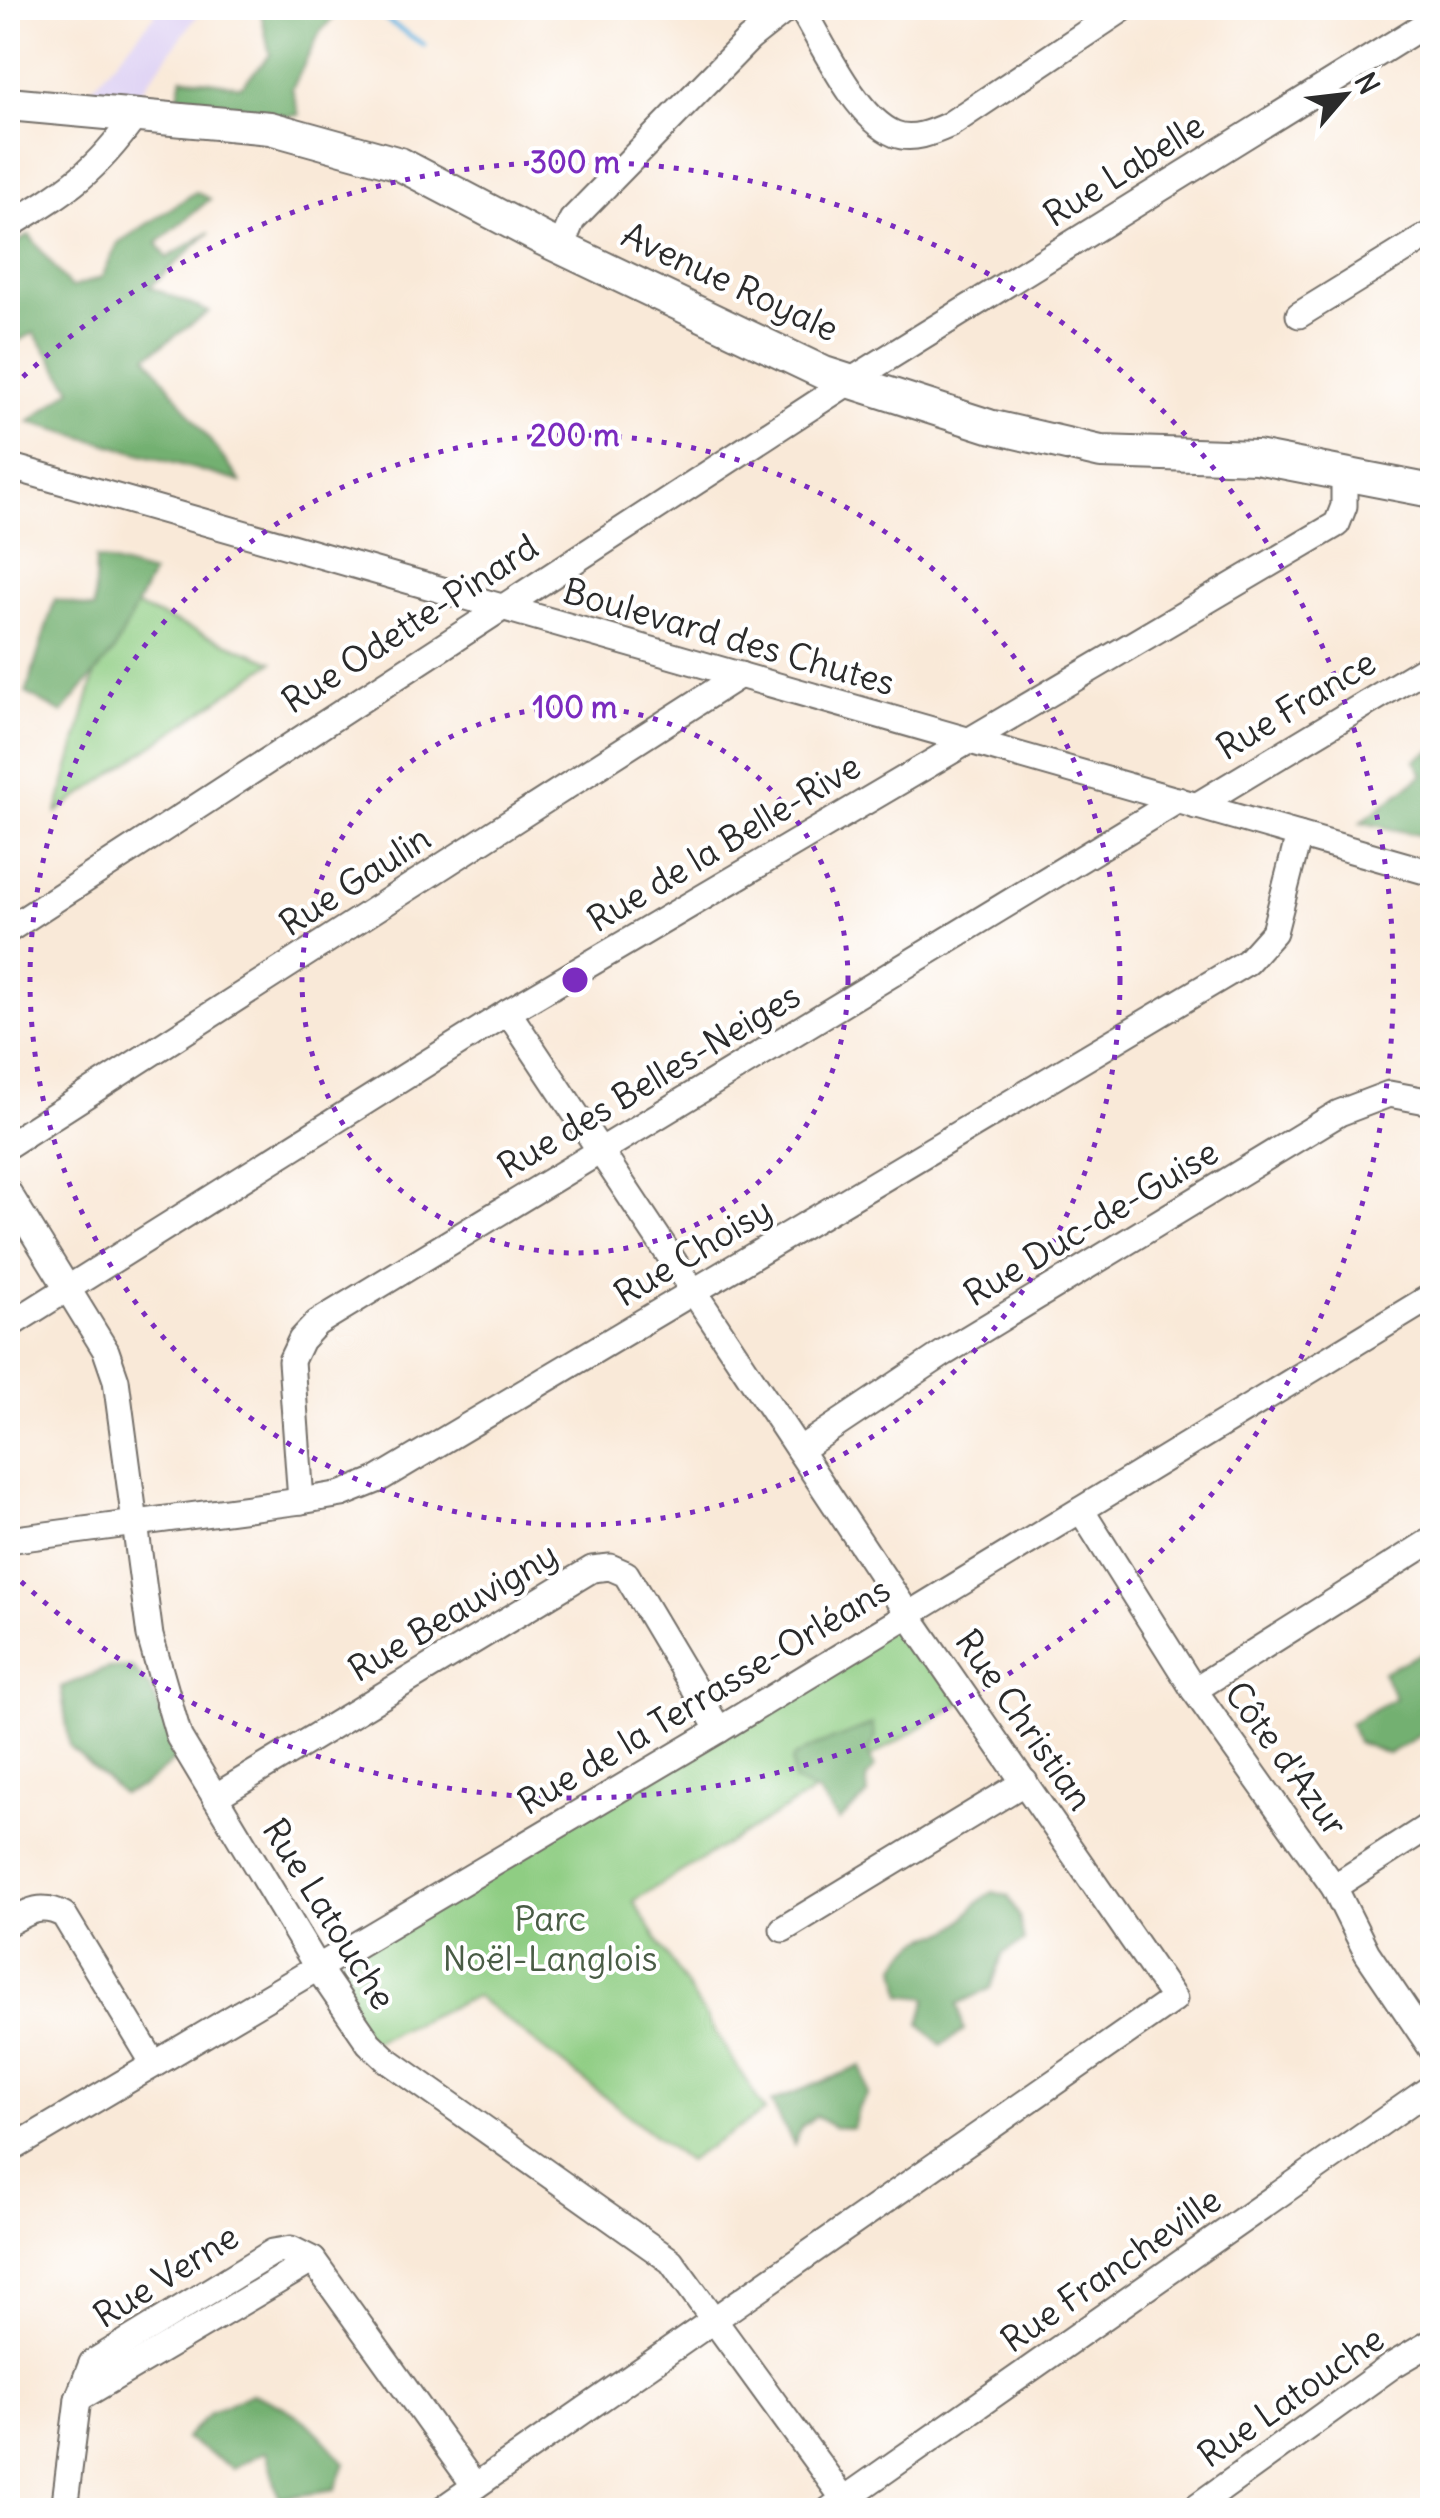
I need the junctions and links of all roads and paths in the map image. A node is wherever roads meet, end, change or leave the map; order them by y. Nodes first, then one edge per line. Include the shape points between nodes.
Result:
1 (788, 8) edge
2 (801, 8) edge
3 (1124, 8) edge
4 (1432, 20) edge
5 (8, 104) edge
6 (136, 116) junction
7 (8, 226) edge
8 (1432, 233) edge
9 (561, 247) junction
10 (1299, 315) dead end
11 (852, 380) junction
12 (8, 468) edge
13 (1344, 472) junction
14 (1432, 491) edge
15 (498, 607) junction
16 (1432, 664) edge
17 (740, 676) junction
18 (966, 740) junction
19 (1187, 803) junction
20 (1299, 836) junction
21 (1432, 874) edge
22 (8, 930) edge
23 (508, 1012) junction
24 (1432, 1102) edge
25 (8, 1145) edge
26 (602, 1151) junction
27 (8, 1192) edge
28 (71, 1288) junction
29 (694, 1292) junction
30 (1432, 1296) edge
31 (8, 1326) edge
32 (799, 1450) junction
33 (301, 1501) junction
34 (1081, 1510) junction
35 (134, 1522) junction
36 (8, 1540) edge
37 (1432, 1540) edge
38 (907, 1613) junction
39 (1194, 1690) junction
40 (719, 1730) junction
41 (1025, 1782) junction
42 (214, 1797) junction
43 (1432, 1824) edge
44 (1334, 1887) junction
45 (8, 1924) edge
46 (783, 1929) dead end
47 (319, 1970) junction
48 (1432, 2049) edge
49 (154, 2064) junction
50 (1432, 2087) edge
51 (8, 2151) edge
52 (716, 2322) junction
53 (1432, 2342) edge
54 (474, 2486) junction
55 (842, 2507) edge
56 (64, 2510) edge
57 (441, 2510) edge
58 (1192, 2510) edge

1 - 9 street via 572,220
2 - 3 street via 866,114 897,135 925,135
4 - 11 street, Rue Labelle
5 - 6 main road, Avenue Royale
6 - 7 street via 78,184
6 - 9 main road, Avenue Royale via 270,128 400,164
8 - 10 street
9 - 11 main road, Avenue Royale via 824,374
11 - 13 main road, Avenue Royale via 989,426 1100,452 1256,458
11 - 15 street, Rue Odette-Pinard
12 - 15 street, Boulevard des Chutes
13 - 14 main road, Avenue Royale
13 - 18 street, Rue de la Belle-Rive via 1337,524
15 - 17 street, Boulevard des Chutes
15 - 22 street, Rue Odette-Pinard
16 - 19 street, Rue France
17 - 18 street, Boulevard des Chutes
17 - 25 street, Rue Gaulin
18 - 19 street, Boulevard des Chutes
18 - 23 street, Rue de la Belle-Rive
19 - 20 street, Boulevard des Chutes
19 - 26 street, Rue des Belles-Neiges
20 - 21 street, Boulevard des Chutes
20 - 29 street, Rue Choisy via 1274,932 1247,962
23 - 26 street, Rue Christian
23 - 28 street, Rue de la Belle-Rive
24 - 32 street, Rue Duc-de-Guise via 1390,1094 1340,1113 944,1353
26 - 29 street, Rue Christian
26 - 33 street, Rue des Belles-Neiges via 300,1340 291,1361
27 - 28 street, Rue Latouche
28 - 31 street, Rue de la Belle-Rive
28 - 35 street, Rue Latouche via 116,1380
29 - 32 street, Rue Christian
29 - 33 street, Rue Choisy via 377,1480
30 - 34 street, Rue de la Terrasse-Orléans
32 - 38 street, Rue Christian
33 - 35 street, Rue Choisy
34 - 38 street, Rue de la Terrasse-Orléans
34 - 39 street, Côte d'Azur
35 - 36 street, Rue Choisy
35 - 42 street, Rue Latouche via 164,1694
37 - 39 street
38 - 40 street, Rue de la Terrasse-Orléans
38 - 41 street, Rue Christian
39 - 44 street, Côte d'Azur
40 - 42 street, Rue Beauvigny via 626,1574 610,1566 592,1569
40 - 47 street, Rue de la Terrasse-Orléans
41 - 46 street
41 - 52 street, Rue Christian via 1174,1999
42 - 47 street, Rue Latouche
43 - 44 street
44 - 48 street, Côte d'Azur via 1375,1966
45 - 49 street via 49,1906 64,1915
47 - 49 street, Rue de la Terrasse-Orléans
47 - 52 street, Rue Latouche via 386,2059 670,2261
49 - 51 street, Rue de la Terrasse-Orléans
50 - 55 street, Rue Francheville
52 - 54 street
52 - 55 street, Rue Latouche
53 - 58 street, Rue Latouche
54 - 56 street, Rue Verne via 313,2260 291,2248 273,2252 92,2363 78,2399
54 - 57 street

